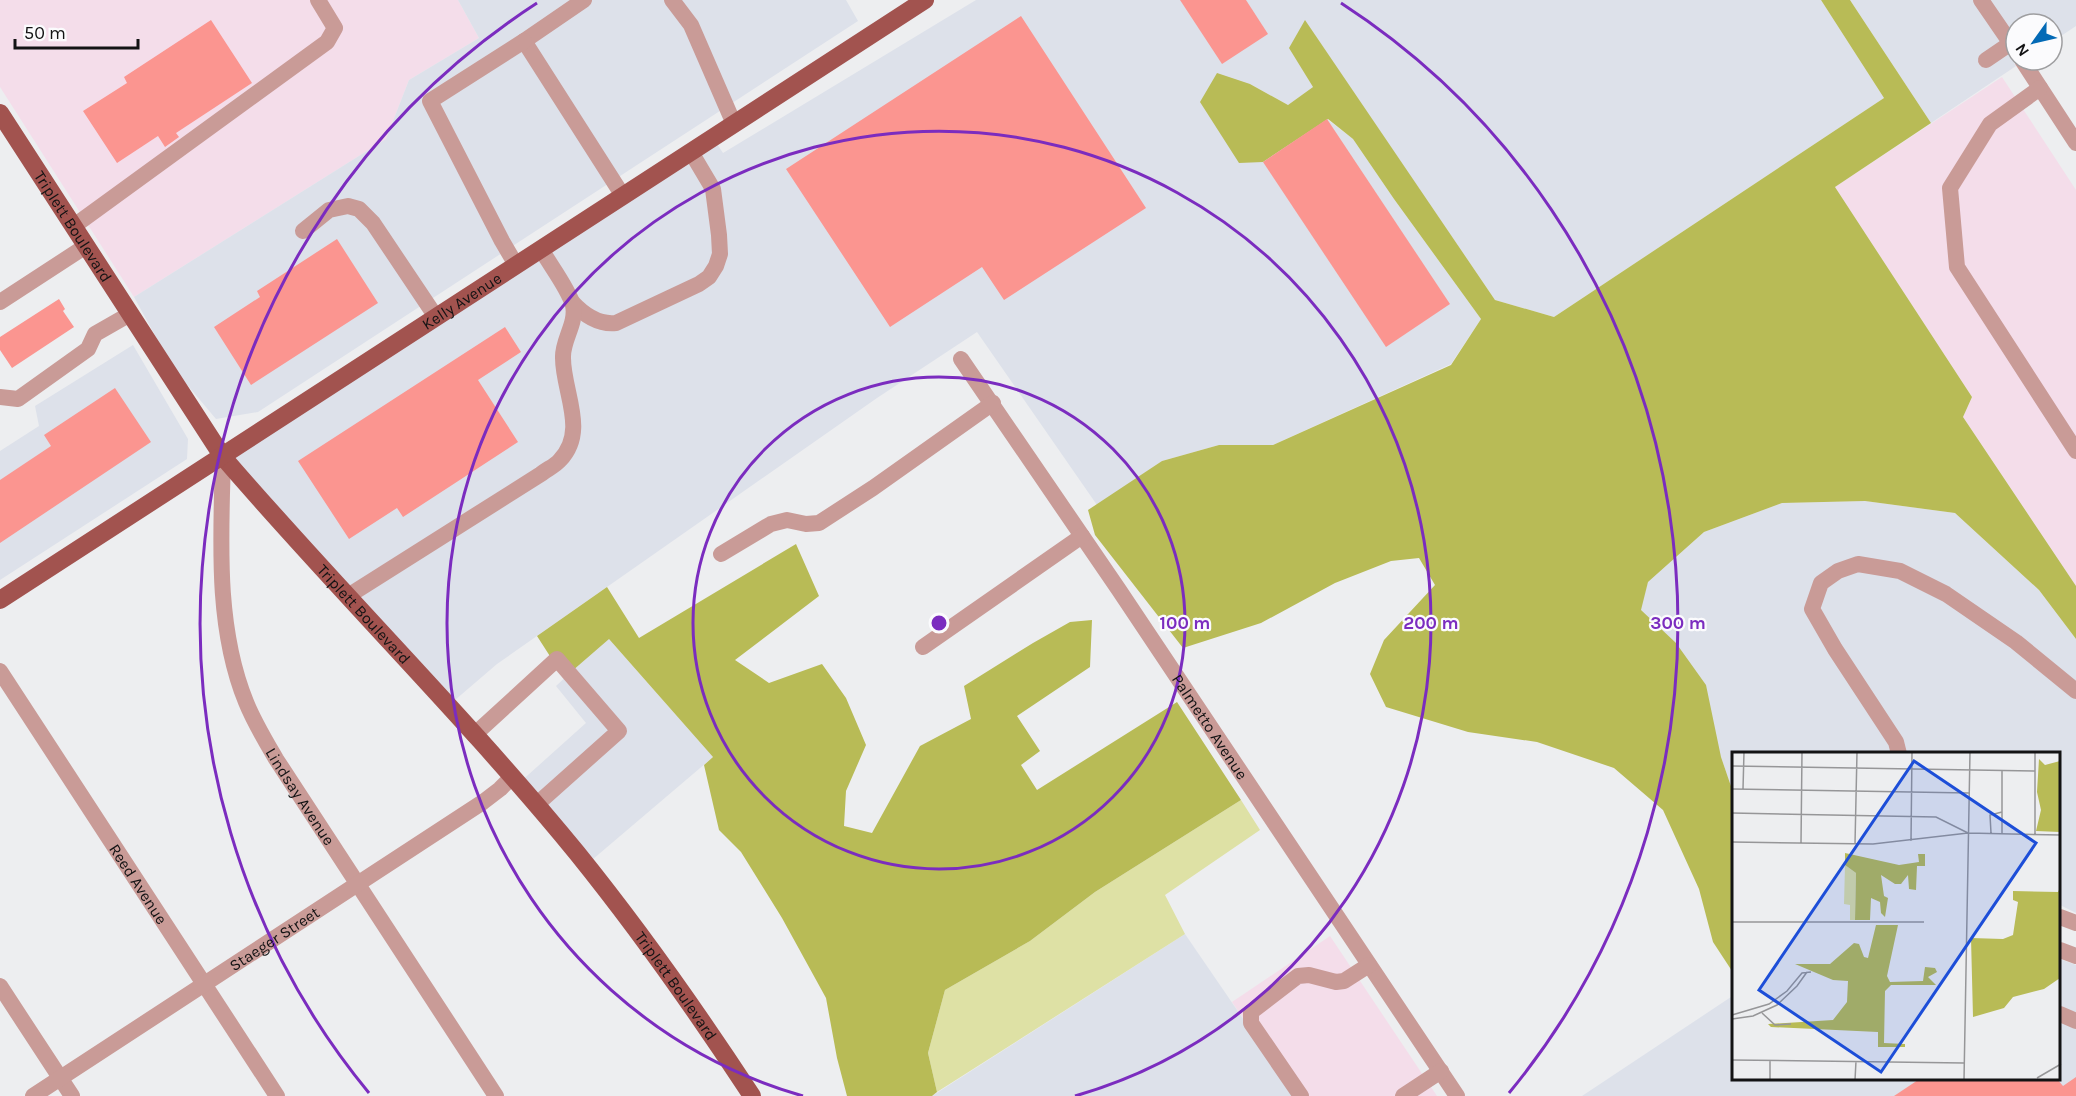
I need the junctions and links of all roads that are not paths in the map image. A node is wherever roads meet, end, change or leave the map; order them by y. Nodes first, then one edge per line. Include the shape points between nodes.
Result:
1 (318, 0) edge
2 (584, 0) edge
3 (672, 0) edge
4 (925, 0) edge
5 (1981, 0) edge
6 (2004, 33) edge
7 (524, 41) junction
8 (2004, 52) edge
9 (1986, 60) dead end
10 (2030, 72) edge
11 (2040, 88) junction
12 (0, 113) edge
13 (734, 124) junction
14 (2076, 143) edge
15 (691, 152) junction
16 (623, 196) junction
17 (74, 226) junction
18 (303, 231) dead end
19 (87, 246) junction
20 (541, 249) junction
21 (516, 265) junction
22 (0, 302) edge
23 (572, 302) junction
24 (130, 314) junction
25 (436, 317) junction
26 (961, 359) dead end
27 (0, 397) edge
28 (993, 403) junction
29 (2076, 451) edge
30 (223, 457) junction
31 (1082, 536) junction
32 (721, 554) dead end
33 (348, 596) junction
34 (0, 600) edge
35 (922, 646) dead end
36 (0, 671) edge
37 (2076, 691) edge
38 (474, 735) junction
39 (1898, 752) edge
40 (512, 777) junction
41 (536, 805) junction
42 (357, 884) junction
43 (2061, 917) edge
44 (2076, 923) edge
45 (2061, 950) edge
46 (2076, 956) edge
47 (1369, 965) junction
48 (203, 985) junction
49 (0, 986) edge
50 (2061, 1014) edge
51 (2076, 1021) edge
52 (1441, 1071) junction
53 (60, 1078) junction
54 (33, 1096) edge
55 (72, 1096) edge
56 (277, 1096) edge
57 (496, 1096) edge
58 (752, 1096) edge
59 (1301, 1096) edge
60 (1403, 1096) edge
61 (1457, 1096) edge

1 - 17 street via 335,28 327,42
2 - 7 street
3 - 13 street via 691,26
4 - 13 main road, Kelly Avenue
5 - 6 street
7 - 16 street
7 - 21 street via 430,101
8 - 9 street
10 - 11 street
11 - 14 street
11 - 29 street via 1990,124 1950,188 1957,267
12 - 17 main road, Triplett Boulevard
13 - 15 main road, Kelly Avenue
15 - 16 main road, Kelly Avenue
15 - 23 street via 713,189 720,254 714,271 699,284 616,323 592,318
16 - 20 main road, Kelly Avenue
17 - 19 main road, Triplett Boulevard
18 - 25 street via 329,210 348,206 359,209 373,223
19 - 22 street
19 - 24 main road, Triplett Boulevard
20 - 21 main road, Kelly Avenue
20 - 23 street
21 - 25 main road, Kelly Avenue
23 - 33 street via 575,315 562,356 574,427 570,445 560,460
24 - 27 street via 94,334 88,349 18,399
24 - 30 main road, Triplett Boulevard
25 - 30 main road, Kelly Avenue
26 - 28 street, Palmetto Avenue
28 - 31 street, Palmetto Avenue
28 - 32 street via 819,523 787,520 771,524
30 - 33 main road, Triplett Boulevard
30 - 34 main road, Kelly Avenue
30 - 42 street, Lindsay Avenue via 221,538 225,609 241,690 256,726
31 - 35 street
31 - 47 street, Palmetto Avenue
33 - 38 main road, Triplett Boulevard
36 - 48 street, Reed Avenue
37 - 39 street via 2016,642 1946,594 1900,571 1858,564 1821,583 1812,609 1896,742
38 - 40 main road, Triplett Boulevard
38 - 41 street via 557,659 619,731
40 - 41 main road, Triplett Boulevard
40 - 42 street, Staeger Street via 483,802
41 - 58 main road, Triplett Boulevard via 640,932
42 - 48 street, Staeger Street
42 - 57 street, Lindsay Avenue
43 - 44 street
45 - 46 street
47 - 52 street, Palmetto Avenue
47 - 59 street via 1344,981 1298,976 1251,1012 1251,1023
48 - 53 street, Staeger Street
48 - 56 street, Reed Avenue
49 - 53 street
50 - 51 street
52 - 60 street
52 - 61 street, Palmetto Avenue
53 - 54 street, Staeger Street
53 - 55 street

